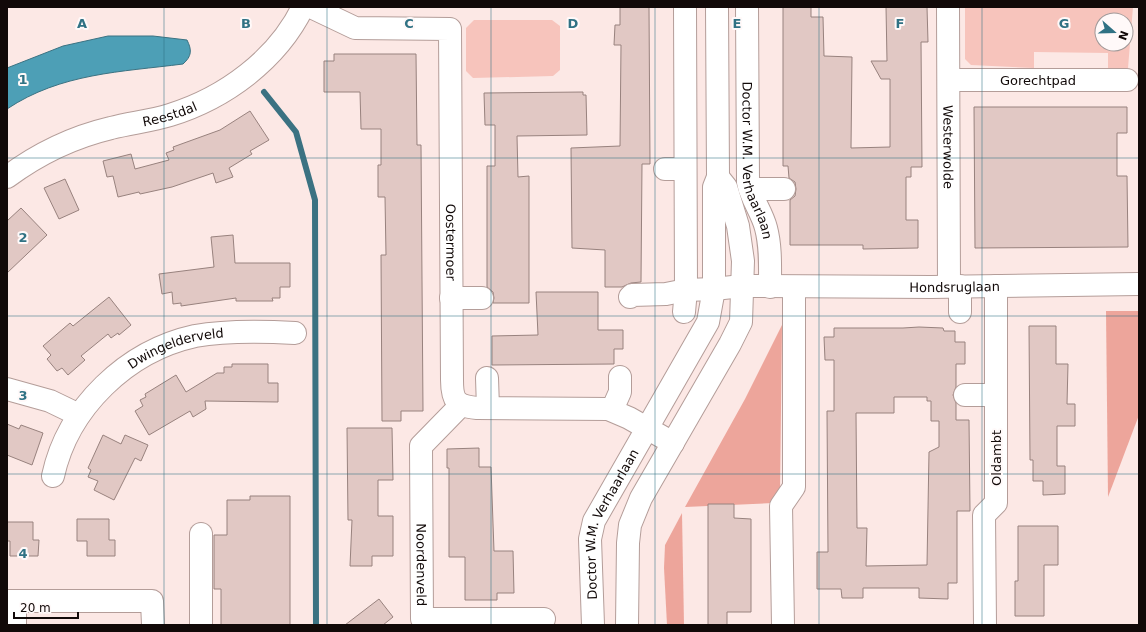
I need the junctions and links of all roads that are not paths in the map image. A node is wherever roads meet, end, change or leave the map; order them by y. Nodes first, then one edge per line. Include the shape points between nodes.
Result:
1 (303, 7) edge
2 (311, 7) edge
3 (685, 7) edge
4 (717, 7) edge
5 (747, 7) edge
6 (948, 7) edge
7 (949, 80) junction
8 (1128, 80) dead end
9 (7, 177) edge
10 (718, 177) junction
11 (750, 189) junction
12 (784, 189) dead end
13 (1139, 284) edge
14 (742, 286) junction
15 (955, 286) junction
16 (996, 286) junction
17 (770, 287) junction
18 (794, 287) junction
19 (686, 290) junction
20 (714, 290) junction
21 (630, 297) dead end
22 (451, 298) junction
23 (482, 298) dead end
24 (684, 312) dead end
25 (960, 312) dead end
26 (289, 325) dead end
27 (620, 377) dead end
28 (487, 378) dead end
29 (7, 389) edge
30 (996, 395) junction
31 (964, 396) dead end
32 (461, 405) junction
33 (488, 408) junction
34 (612, 410) junction
35 (79, 415) junction
36 (647, 428) junction
37 (673, 443) junction
38 (54, 476) dead end
39 (201, 534) dead end
40 (11, 601) edge
41 (544, 619) dead end
42 (15, 625) edge
43 (153, 625) edge
44 (201, 625) edge
45 (593, 625) edge
46 (627, 625) edge
47 (782, 625) edge
48 (986, 625) edge

1 - 9 street, Reestdal via 288,34 271,53 241,79 214,97 149,121 77,138 43,153
2 - 22 street, Oostermoer via 355,28 364,29 453,21
3 - 19 street via 675,169
4 - 10 street, Doctor W.M. Verhaarlaan
5 - 11 street, Doctor W.M. Verhaarlaan
6 - 7 street, Westerwolde
7 - 8 street, Gorechtpad
7 - 15 street, Westerwolde
10 - 14 street, Doctor W.M. Verhaarlaan via 726,187 739,231 743,261
10 - 20 street, Doctor W.M. Verhaarlaan via 714,187
11 - 12 street
11 - 17 street, Doctor W.M. Verhaarlaan via 768,237
13 - 16 street, Hondsruglaan
14 - 17 street
14 - 20 street
14 - 37 street, Doctor W.M. Verhaarlaan via 742,316 738,329
15 - 16 street, Hondsruglaan
15 - 18 street, Hondsruglaan
15 - 25 street, Westerwolde
16 - 30 street, Oldambt
17 - 18 street, Hondsruglaan
18 - 47 street via 794,487 781,506
19 - 20 street
19 - 21 street via 666,294 632,294
19 - 24 street
20 - 36 street, Doctor W.M. Verhaarlaan via 708,322
22 - 23 street
22 - 32 street, Oostermoer via 452,393 456,402
26 - 35 street, Dwingelderveld via 215,333 168,345 139,359 113,377
27 - 34 street via 620,392
28 - 33 street
29 - 35 street via 50,401
30 - 31 street
30 - 48 street, Oldambt via 996,503 984,515
32 - 33 street
32 - 41 street, Noordenveld via 421,446 422,619
33 - 34 street
34 - 36 street
35 - 38 street, Dwingelderveld via 64,444
36 - 37 street
36 - 45 street, Doctor W.M. Verhaarlaan via 592,526 590,539
37 - 46 street, Doctor W.M. Verhaarlaan via 641,498 630,525 627,553
39 - 44 street
40 - 42 street
40 - 43 street via 152,601

